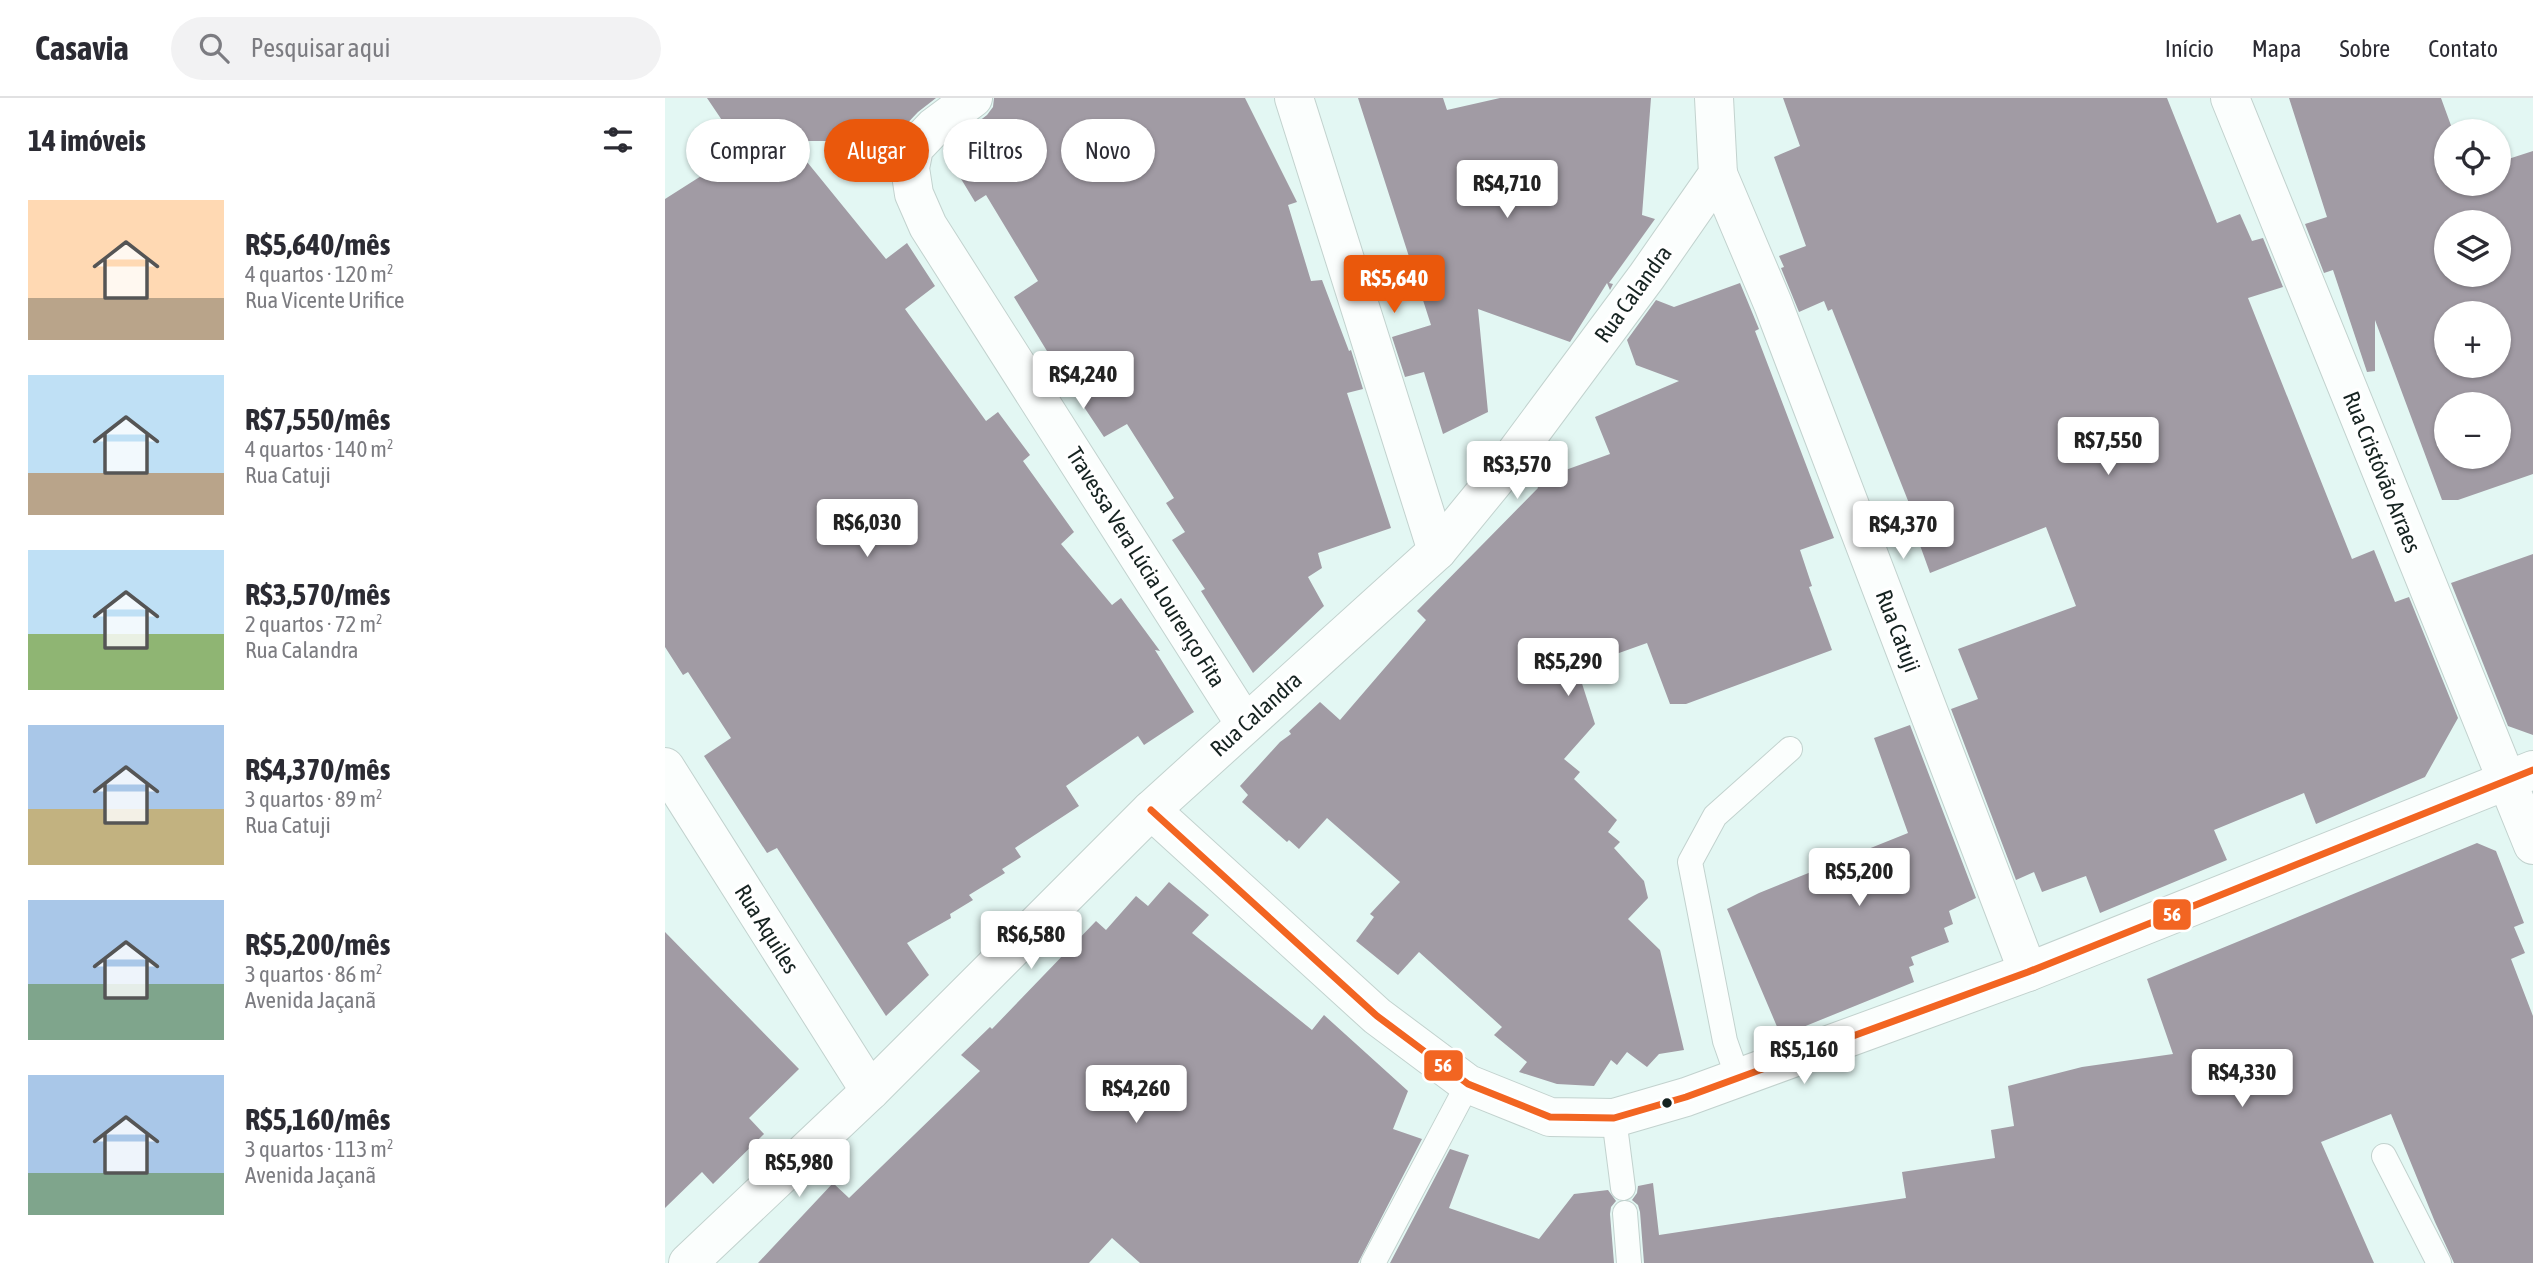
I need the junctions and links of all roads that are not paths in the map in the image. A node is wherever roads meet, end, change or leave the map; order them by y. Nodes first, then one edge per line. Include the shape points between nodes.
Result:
1 (973, 98) edge
2 (1294, 98) edge
3 (1714, 98) edge
4 (2230, 98) edge
5 (1719, 174) junction
6 (1437, 551) junction
7 (1245, 724) junction
8 (1790, 749) dead end
9 (665, 767) edge
10 (2520, 776) edge
11 (1151, 810) junction
12 (2533, 845) edge
13 (2028, 972) junction
14 (1738, 1078) junction
15 (1468, 1084) junction
16 (870, 1091) junction
17 (1614, 1118) junction
18 (2384, 1156) dead end
19 (1623, 1188) dead end
20 (1625, 1213) dead end
21 (688, 1263) edge
22 (1373, 1263) edge
23 (1629, 1263) edge
24 (2439, 1263) edge

1 - 7 street, Travessa Vera Lúcia Lourenço Fita via 933,127 914,148 910,168 914,194 928,226
2 - 6 street
3 - 5 street
4 - 10 street, Rua Cristóvão Arraes
5 - 6 street, Rua Calandra via 1500,474
5 - 13 street, Rua Catuji
6 - 7 street, Rua Calandra
7 - 11 street, Rua Calandra
8 - 14 lane via 1715,816 1690,862 1725,1041
9 - 16 street, Rua Aquiles
10 - 12 street, Rua Cristóvão Arraes
10 - 13 street
11 - 15 street via 1377,1016
11 - 16 street, Rua Calandra
13 - 14 street
14 - 17 street
15 - 17 street via 1550,1117
15 - 22 lane
16 - 21 street, Rua Calandra
17 - 19 lane
18 - 24 lane
20 - 23 lane

